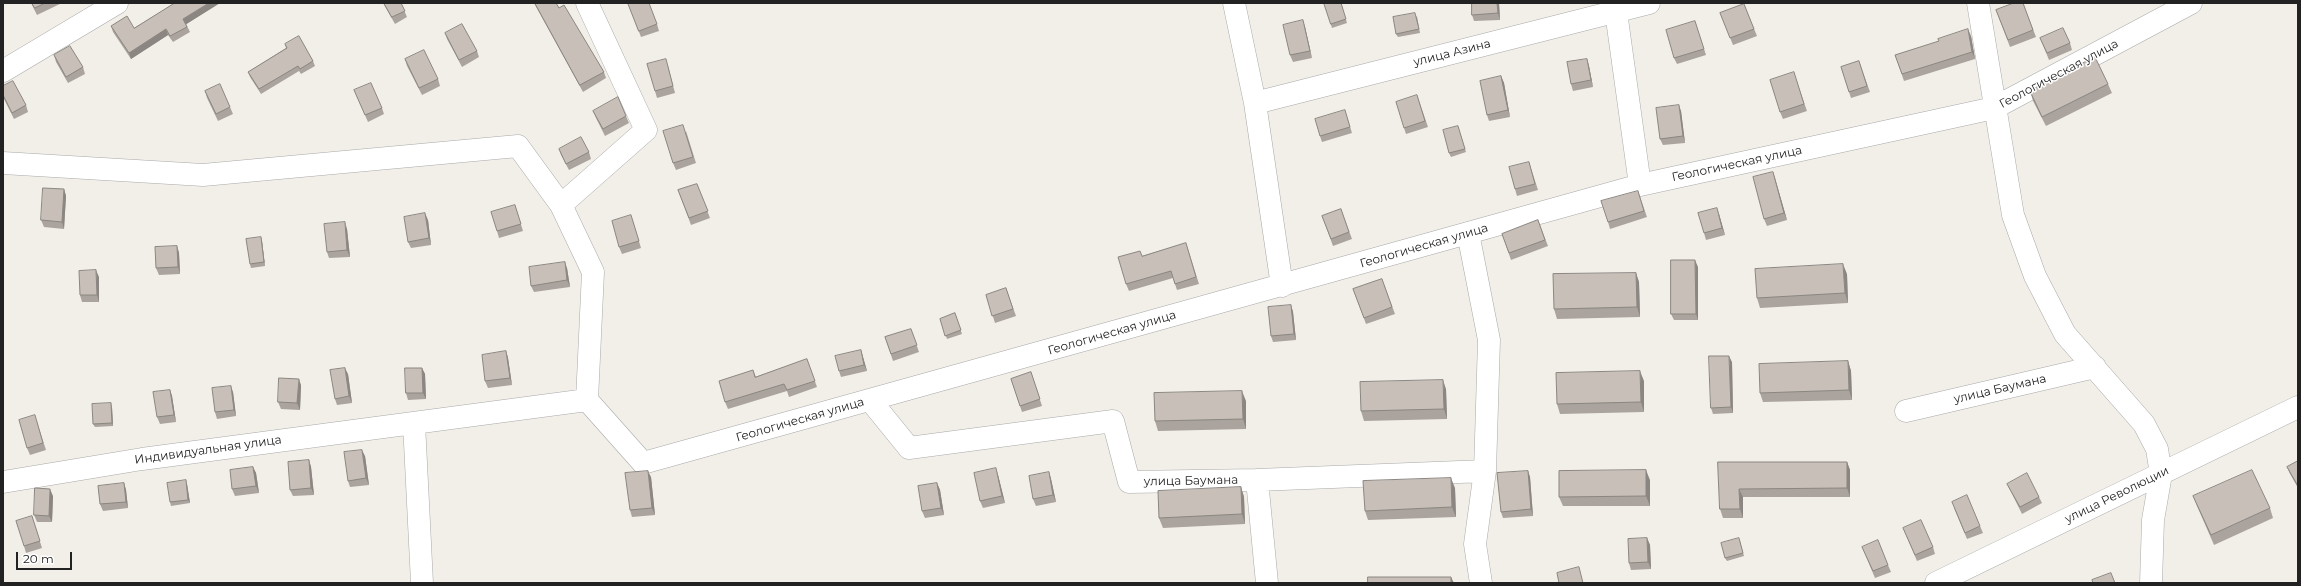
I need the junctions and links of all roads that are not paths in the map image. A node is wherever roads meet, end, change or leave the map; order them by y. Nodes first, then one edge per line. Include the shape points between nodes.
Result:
1 (117, 3) edge
2 (586, 3) edge
3 (1234, 3) edge
4 (1649, 3) edge
5 (1978, 3) edge
6 (2191, 3) edge
7 (1616, 12) junction
8 (3, 71) edge
9 (1255, 104) junction
10 (1994, 108) junction
11 (3, 163) edge
12 (1640, 185) junction
13 (562, 205) junction
14 (1468, 233) junction
15 (1282, 286) junction
16 (2095, 368) junction
17 (587, 400) junction
18 (870, 400) junction
19 (2298, 408) edge
20 (1906, 411) dead end
21 (414, 423) junction
22 (1485, 471) junction
23 (2161, 474) junction
24 (1257, 480) junction
25 (3, 482) edge
26 (422, 583) edge
27 (1267, 583) edge
28 (1481, 583) edge
29 (1936, 583) edge
30 (2152, 583) edge

1 - 8 street
2 - 13 street via 646,130
3 - 9 street
4 - 7 street, улица Азина
5 - 10 street
6 - 10 street, Геологическая улица
7 - 9 street, улица Азина
7 - 12 street
9 - 15 street
10 - 12 street, Геологическая улица
10 - 16 street via 2013,215 2035,276 2065,334
11 - 13 street via 203,175 518,146
12 - 14 street, Геологическая улица
13 - 17 street via 593,272
14 - 15 street, Геологическая улица
14 - 22 street via 1489,340
15 - 18 street, Геологическая улица
16 - 20 street, улица Баумана
16 - 23 street via 2144,424 2157,449
17 - 18 street, Геологическая улица via 643,463
17 - 21 street, Индивидуальная улица
18 - 24 street, улица Баумана via 910,448 1113,422 1130,482
19 - 23 street, улица Революции
21 - 25 street, Индивидуальная улица via 142,459
21 - 26 street
22 - 24 street, улица Баумана
22 - 28 street via 1475,544
23 - 29 street, улица Революции
23 - 30 street via 2153,520
24 - 27 street

